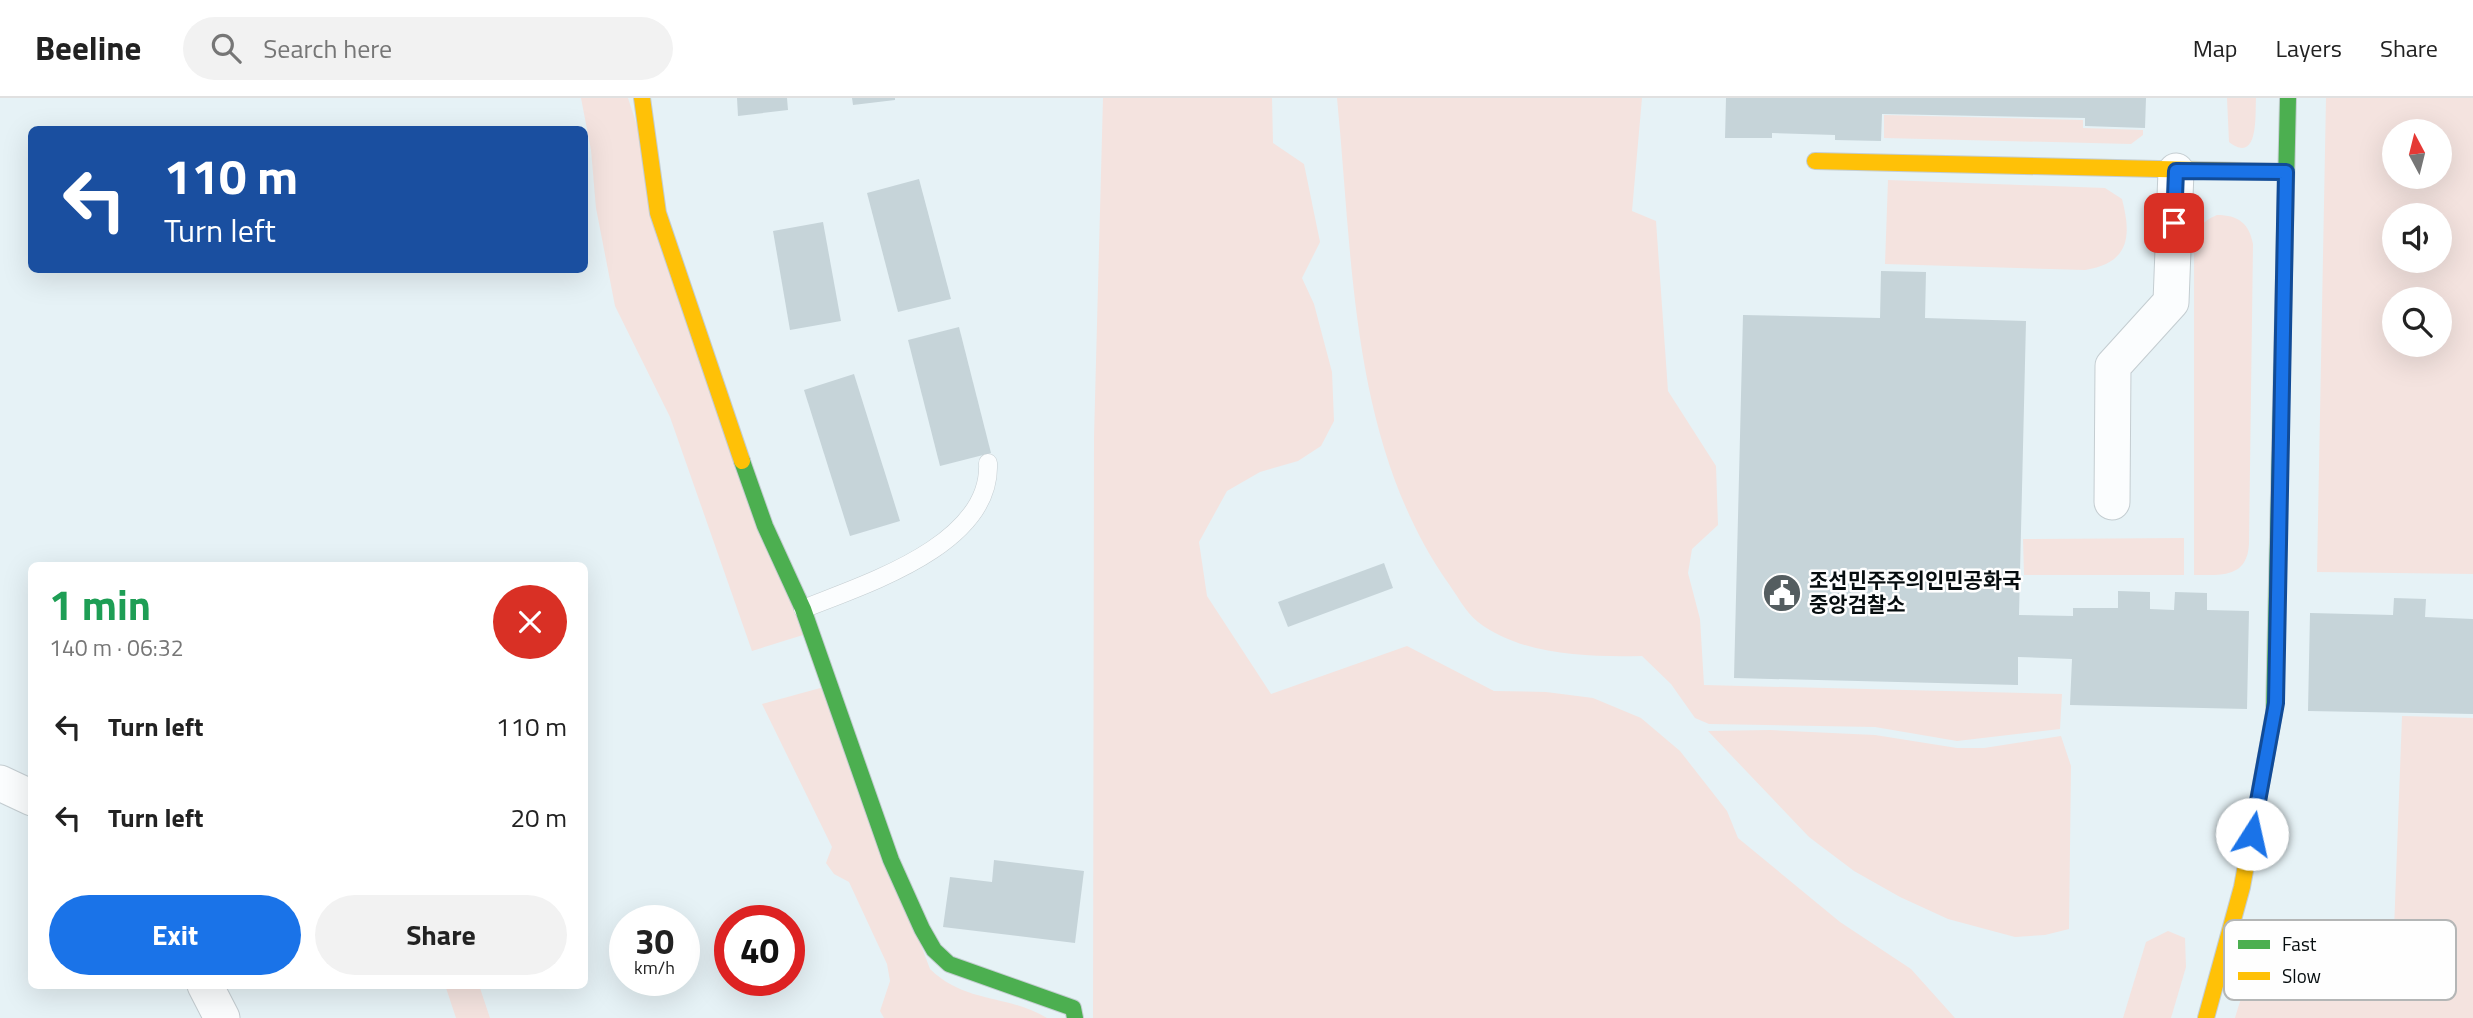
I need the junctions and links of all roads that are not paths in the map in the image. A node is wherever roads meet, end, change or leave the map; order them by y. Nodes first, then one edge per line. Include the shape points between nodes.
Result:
1 (642, 98) edge
2 (2288, 98) edge
3 (1815, 161) dead end
4 (2176, 171) junction
5 (2286, 172) junction
6 (988, 463) dead end
7 (2112, 502) dead end
8 (803, 609) junction
9 (0, 783) edge
10 (28, 796) edge
11 (2233, 920) edge
12 (2224, 952) edge
13 (207, 989) edge
14 (222, 1018) edge
15 (1075, 1018) edge
16 (2206, 1018) edge

1 - 8 street via 658,213 681,288 765,526
2 - 5 street
3 - 4 street
4 - 5 street
4 - 7 street via 2171,302 2113,366
5 - 11 street via 2276,703
6 - 8 lane via 989,478 981,502 943,541 918,559
8 - 15 street via 891,860 934,950 949,964 1073,1008
9 - 10 street
12 - 16 street
13 - 14 street

